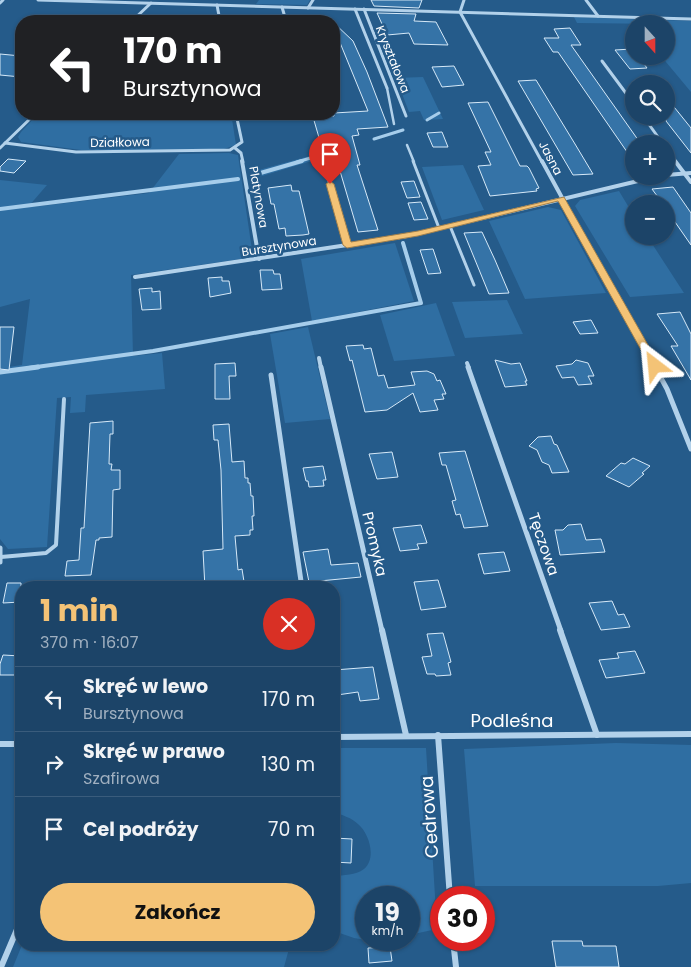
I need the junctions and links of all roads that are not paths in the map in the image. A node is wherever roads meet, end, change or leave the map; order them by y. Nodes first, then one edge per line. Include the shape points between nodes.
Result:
1 (3, 0) edge
2 (38, 0) edge
3 (313, 0) edge
4 (464, 0) edge
5 (586, 0) edge
6 (0, 2) edge
7 (151, 3) junction
8 (217, 5) junction
9 (282, 7) junction
10 (308, 8) junction
11 (355, 9) junction
12 (364, 9) junction
13 (460, 12) junction
14 (138, 15) edge
15 (219, 15) edge
16 (284, 15) edge
17 (598, 16) junction
18 (691, 19) edge
19 (602, 61) dead end
20 (387, 88) joint
21 (625, 92) edge
22 (406, 116) dead end
23 (29, 120) edge
24 (237, 120) edge
25 (394, 124) dead end
26 (5, 143) junction
27 (407, 145) dead end
28 (0, 148) edge
29 (236, 148) junction
30 (321, 149) dead end
31 (675, 160) edge
32 (691, 173) edge
33 (685, 174) junction
34 (675, 175) edge
35 (691, 182) edge
36 (625, 184) edge
37 (561, 198) junction
38 (450, 226) junction
39 (439, 228) junction
40 (347, 245) junction
41 (259, 259) junction
42 (135, 277) dead end
43 (474, 285) dead end
44 (319, 358) dead end
45 (467, 362) dead end
46 (271, 375) dead end
47 (64, 399) dead end
48 (691, 449) edge
49 (0, 548) edge
50 (1, 560) edge
51 (301, 581) edge
52 (691, 734) edge
53 (406, 735) junction
54 (438, 735) junction
55 (597, 735) junction
56 (340, 737) edge
57 (0, 744) edge
58 (15, 744) edge
59 (449, 886) edge
60 (15, 934) edge
61 (455, 951) edge
62 (1, 967) edge
63 (456, 967) edge

1 - 6 street
2 - 7 street
3 - 10 street
4 - 13 street
5 - 17 street
7 - 8 street
7 - 14 street
8 - 9 street
8 - 15 street
9 - 10 street
9 - 16 street
10 - 11 street
11 - 12 street
11 - 20 street
12 - 13 street
12 - 22 street, Kryształowa
13 - 17 street
13 - 37 street, Jasna
17 - 18 street
19 - 21 street
20 - 25 lane
23 - 26 street
24 - 29 street, Platynowa via 242,142
26 - 28 street
26 - 29 street, Działkowa via 76,152 223,151
27 - 39 lane
29 - 41 street, Platynowa via 241,153
30 - 40 street
31 - 33 street
32 - 33 street
33 - 34 street
33 - 35 street
36 - 37 street, Bursztynowa
37 - 38 street, Bursztynowa
37 - 48 street, Jasna via 667,389
38 - 39 street, Bursztynowa
38 - 43 lane
39 - 40 street, Bursztynowa
40 - 41 street, Bursztynowa
41 - 42 street, Bursztynowa
44 - 53 street, Promyka
45 - 55 street, Tęczowa
46 - 51 street
47 - 50 lane via 56,545 46,552
49 - 50 street
52 - 55 street, Podleśna
53 - 54 street, Podleśna
53 - 56 street, Podleśna
54 - 55 street, Podleśna
54 - 59 street, Cedrowa
57 - 58 street
60 - 62 street
61 - 63 street

